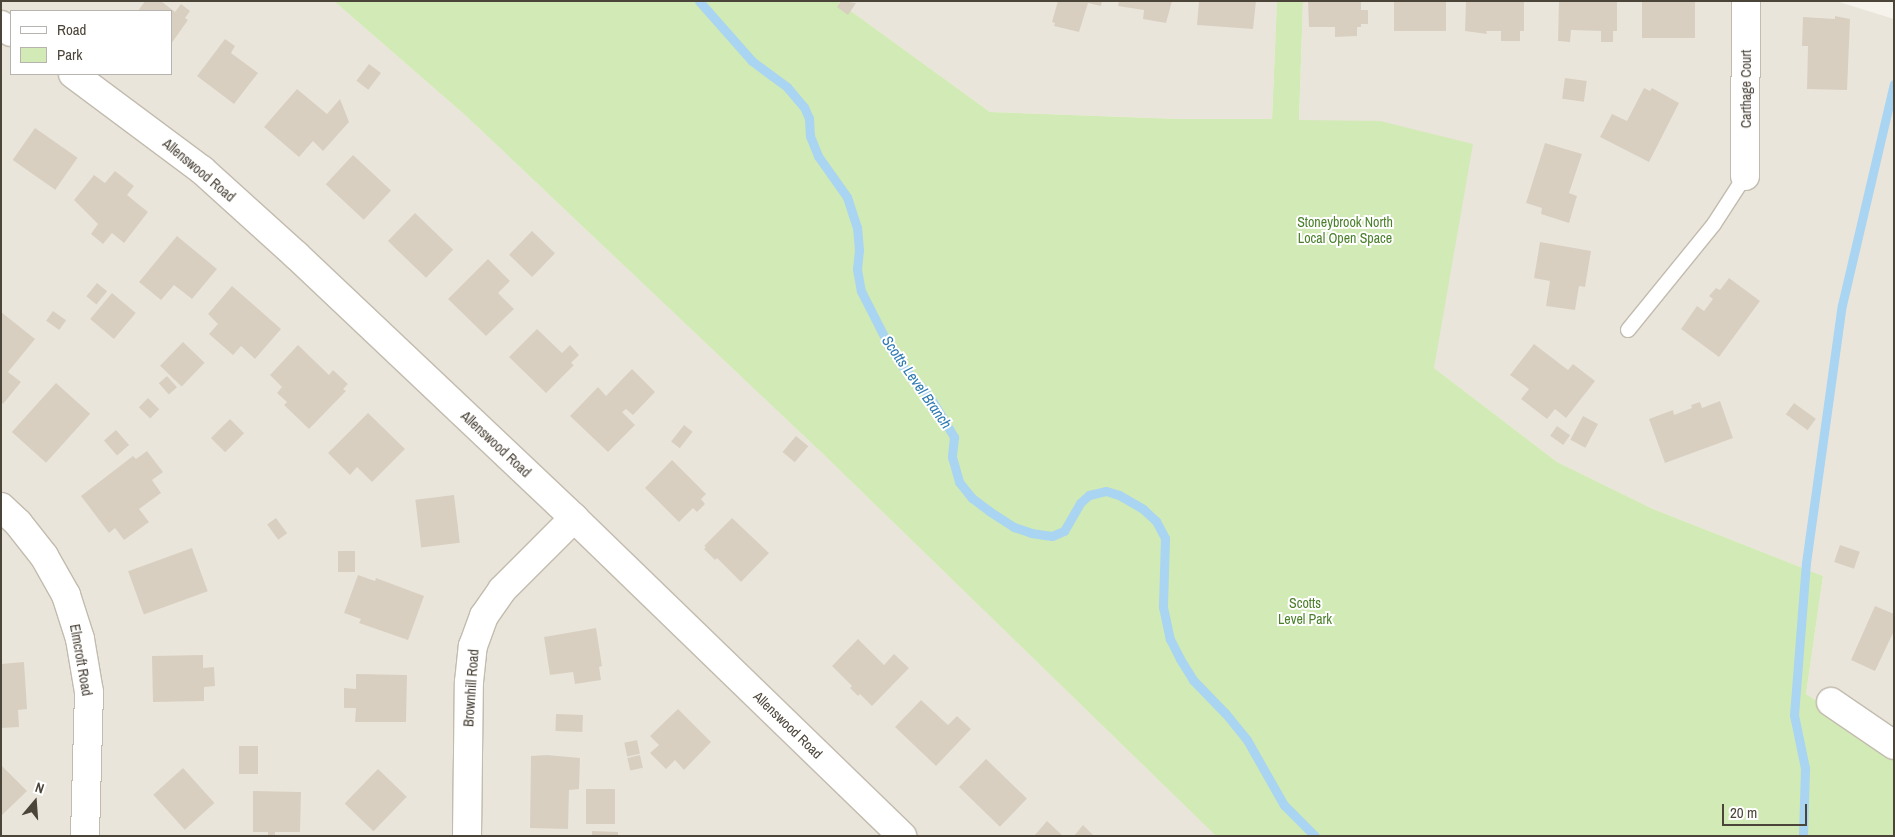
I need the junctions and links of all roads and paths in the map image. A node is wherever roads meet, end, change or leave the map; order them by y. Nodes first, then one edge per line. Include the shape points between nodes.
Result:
1 (1746, 1) edge
2 (73, 75) edge
3 (1745, 176) joint
4 (1628, 330) dead end
5 (1, 507) edge
6 (574, 518) junction
7 (1830, 702) dead end
8 (1894, 745) edge
9 (85, 836) edge
10 (467, 836) edge
11 (902, 836) edge

1 - 3 street, Carthage Court
2 - 6 street, Allenswood Road via 202,170
3 - 4 lane via 1714,224
5 - 9 street, Elmcroft Road via 18,522 44,556 66,595 80,639 89,692
6 - 10 street, Brownhill Road via 502,590 484,616 473,646 469,682
6 - 11 street, Allenswood Road
7 - 8 street

